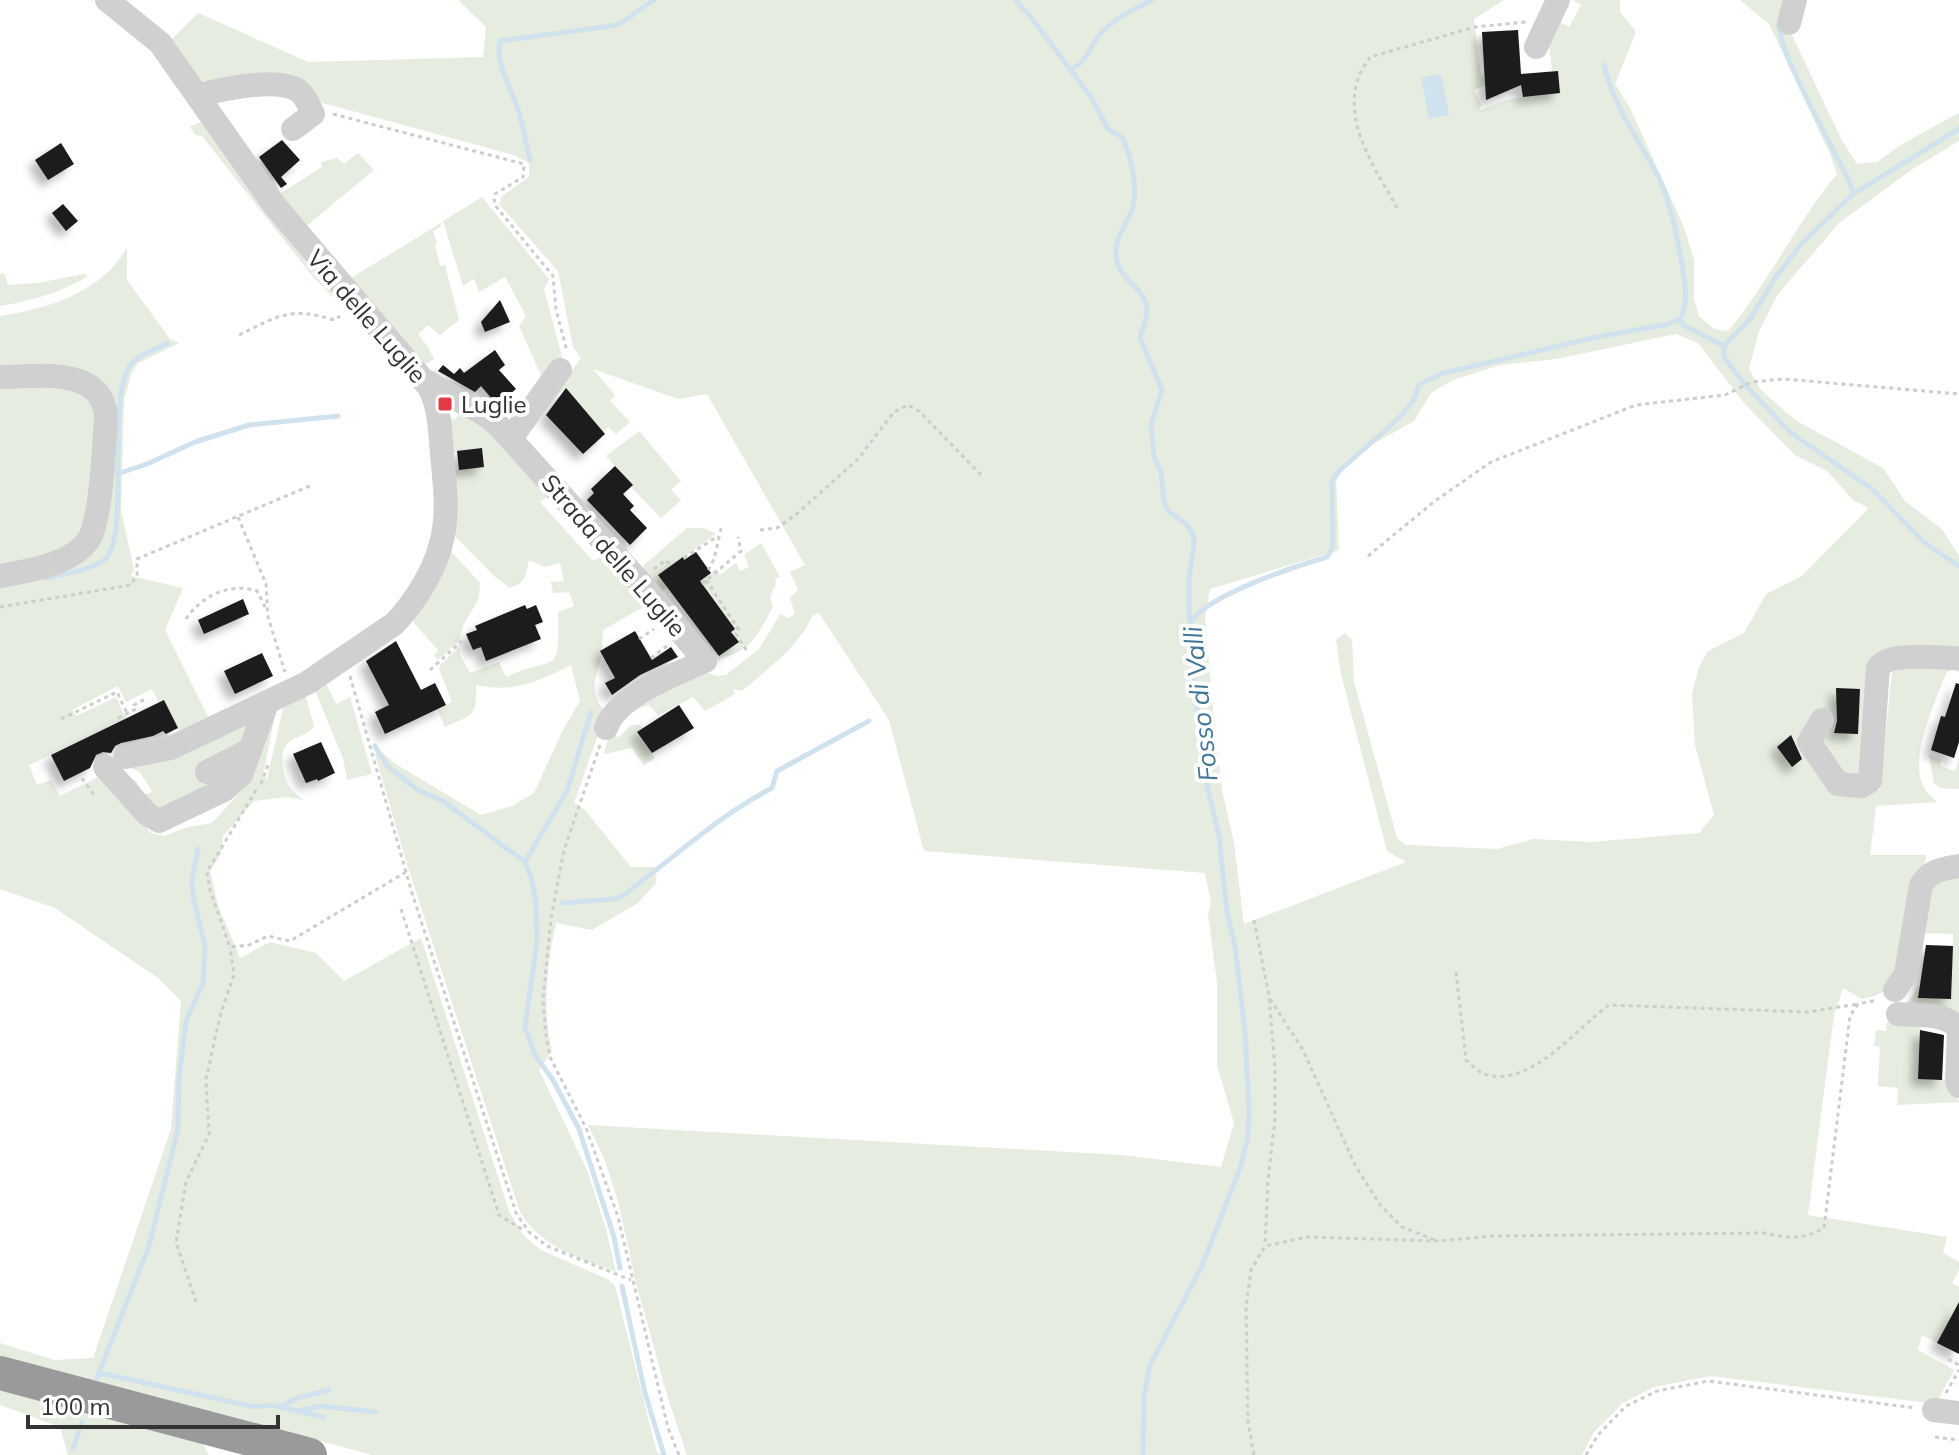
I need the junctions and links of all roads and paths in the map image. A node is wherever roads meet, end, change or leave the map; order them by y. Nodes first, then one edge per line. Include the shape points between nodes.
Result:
1 (107, 0) edge
2 (1554, 10) edge
3 (1536, 47) dead end
4 (198, 96) junction
5 (310, 108) junction
6 (293, 129) dead end
7 (1397, 208) dead end
8 (356, 303) junction
9 (239, 335) dead end
10 (560, 370) joint
11 (0, 377) edge
12 (424, 379) junction
13 (1959, 394) edge
14 (511, 438) junction
15 (982, 476) dead end
16 (312, 485) dead end
17 (238, 517) junction
18 (722, 525) dead end
19 (760, 530) dead end
20 (718, 536) junction
21 (738, 537) dead end
22 (1368, 556) dead end
23 (684, 558) dead end
24 (708, 570) dead end
25 (0, 576) edge
26 (0, 607) edge
27 (268, 613) junction
28 (186, 619) dead end
29 (462, 641) dead end
30 (747, 651) dead end
31 (343, 657) junction
32 (1959, 658) edge
33 (430, 670) dead end
34 (290, 692) junction
35 (147, 698) dead end
36 (267, 703) junction
37 (127, 713) junction
38 (118, 718) dead end
39 (61, 719) dead end
40 (1822, 720) dead end
41 (606, 728) joint
42 (259, 756) junction
43 (207, 772) dead end
44 (82, 778) dead end
45 (94, 795) dead end
46 (1959, 866) edge
47 (406, 872) junction
48 (401, 909) dead end
49 (1254, 920) dead end
50 (230, 947) junction
51 (1456, 972) dead end
52 (1269, 996) junction
53 (1896, 1002) junction
54 (1858, 1004) junction
55 (1959, 1030) edge
56 (1959, 1086) edge
57 (529, 1232) junction
58 (1438, 1241) junction
59 (1265, 1246) junction
60 (631, 1280) junction
61 (196, 1302) dead end
62 (1948, 1359) dead end
63 (1959, 1365) edge
64 (0, 1373) edge
65 (1934, 1410) joint
66 (1959, 1413) edge
67 (1935, 1437) dead end
68 (1959, 1440) edge
69 (310, 1455) edge
70 (679, 1455) edge
71 (1254, 1455) edge
72 (1586, 1455) edge

1 - 4 street, Via delle Luglie via 160,43
2 - 3 street
2 - 7 path via 1370,57 1358,78 1358,134
4 - 5 street via 237,87 285,86 300,92
4 - 8 street, Via delle Luglie via 263,190
5 - 6 street via 313,114
5 - 10 path via 524,164 523,177 495,194 494,204 553,276 567,348
8 - 9 path via 334,320 288,312
8 - 12 street, Via delle Luglie
10 - 14 street
11 - 25 street via 66,377 82,382 96,392 106,416 96,519 89,539 67,558
12 - 14 street, Strada delle Luglie via 482,412
12 - 31 street, Via delle Luglie via 440,422 447,511 438,561 406,612
13 - 22 path via 1784,379 1752,382 1725,395 1636,405 1491,462
14 - 41 street, Strada delle Luglie via 705,661 619,707
15 - 19 path via 908,405 894,412 858,459 798,513 777,528
16 - 17 path
17 - 26 path via 137,559 131,585
17 - 27 path via 266,584
18 - 20 path
20 - 23 path
20 - 24 path
21 - 30 path via 741,551 704,582 739,630 736,634
27 - 28 path via 257,591 242,586 211,594
27 - 34 path
29 - 33 path
31 - 34 street, Via delle Luglie
31 - 47 path
32 - 40 street via 1892,657 1882,662 1870,781 1861,786 1838,784 1809,742
34 - 36 street, Via delle Luglie
35 - 37 path
36 - 42 street
36 - 42 street, Via delle Luglie via 171,748 115,762 147,814 159,821 224,790
37 - 38 path
37 - 39 path via 117,692
41 - 60 path via 564,850 543,999 550,1057 601,1166
42 - 43 street
42 - 50 path via 265,776 207,872
44 - 45 path
46 - 53 street via 1934,871 1921,885 1909,963
47 - 50 path via 290,941 268,936
47 - 57 path via 516,1213
48 - 57 path via 499,1215
49 - 52 path
50 - 61 path via 234,975 206,1079 209,1134 186,1182 176,1242
51 - 54 path via 1466,1060 1484,1075 1509,1076 1532,1069 1609,1005 1808,1012
52 - 58 path via 1303,1050 1356,1167 1381,1206 1402,1227
52 - 59 path via 1275,1119
53 - 54 path
53 - 55 street via 1952,1021
54 - 58 path via 1850,1016 1824,1228 1791,1238 1764,1233
55 - 56 street
57 - 60 path via 558,1251
58 - 59 path via 1307,1237
59 - 71 path via 1251,1270 1246,1306 1248,1422
60 - 70 path
62 - 63 path
64 - 69 highway
65 - 66 street
65 - 72 path via 1708,1381 1657,1391 1626,1406
67 - 68 path

